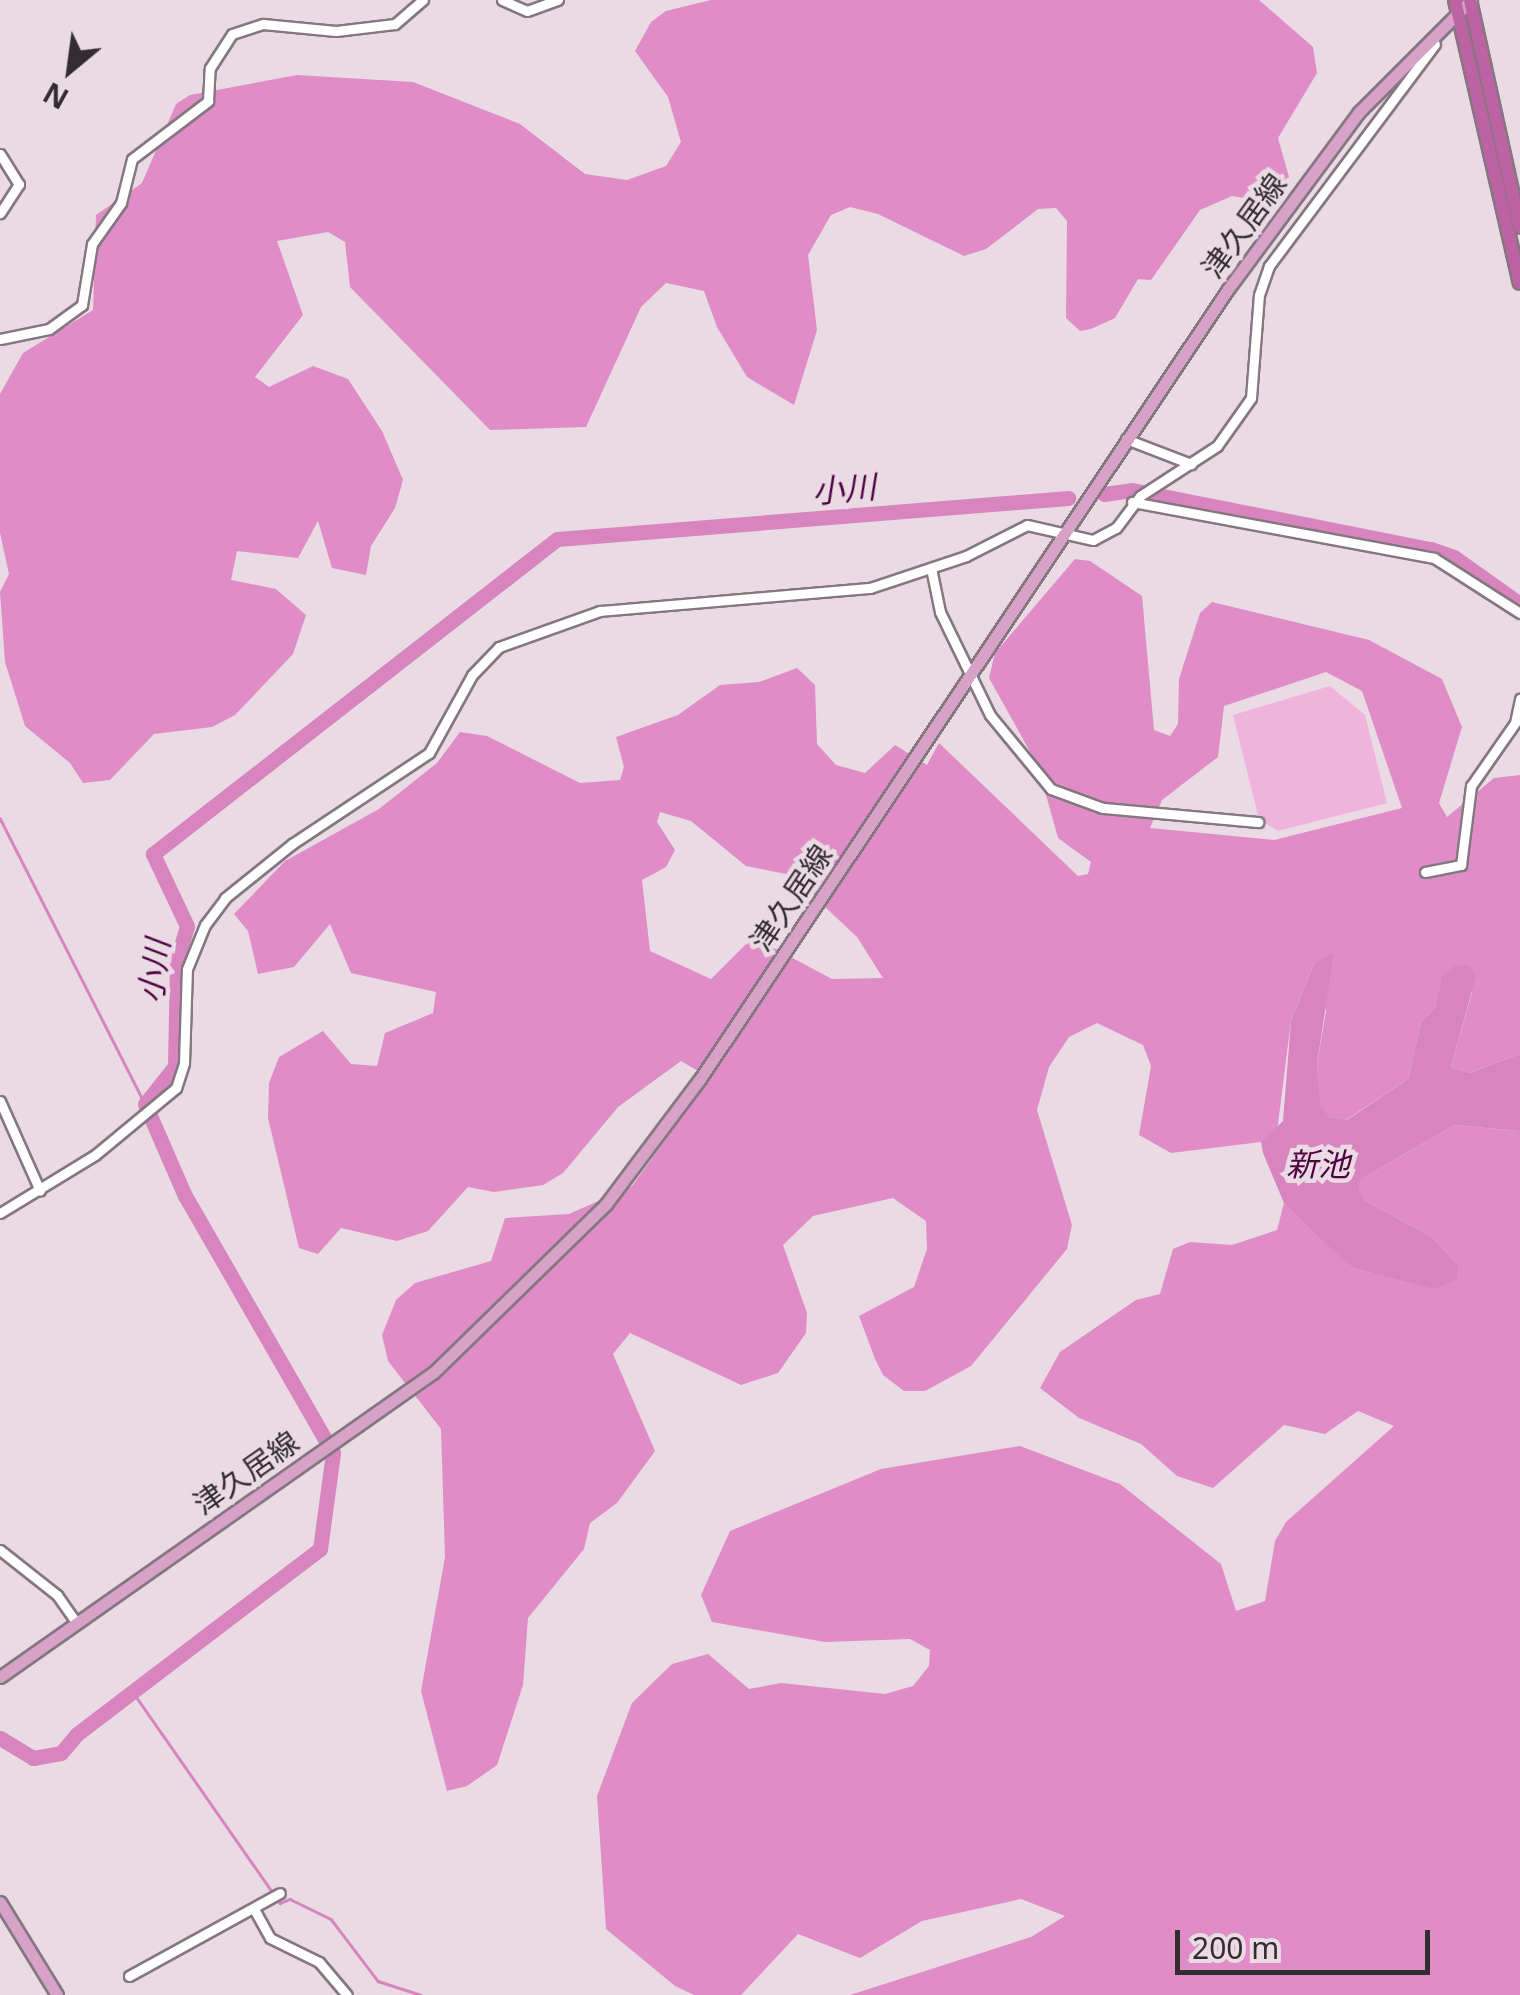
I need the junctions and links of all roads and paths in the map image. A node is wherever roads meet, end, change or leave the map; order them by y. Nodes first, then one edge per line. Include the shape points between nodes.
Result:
1 (422, 0) edge
2 (502, 0) edge
3 (558, 0) edge
4 (1470, 0) edge
5 (1456, 5) edge
6 (1435, 44) dead end
7 (0, 154) edge
8 (0, 212) edge
9 (1520, 227) edge
10 (1269, 234) junction
11 (1280, 250) junction
12 (1520, 283) edge
13 (0, 339) edge
14 (1126, 439) junction
15 (1192, 464) junction
16 (1140, 496) junction
17 (1064, 536) junction
18 (932, 568) junction
19 (1520, 613) edge
20 (972, 670) junction
21 (1520, 699) edge
22 (1258, 822) dead end
23 (1425, 872) dead end
24 (0, 1101) edge
25 (40, 1191) junction
26 (0, 1213) edge
27 (0, 1550) edge
28 (76, 1622) junction
29 (0, 1677) edge
30 (280, 1893) dead end
31 (0, 1902) edge
32 (254, 1909) junction
33 (129, 1976) dead end
34 (57, 1995) edge
35 (347, 1995) edge

1 - 13 street via 395,24 327,31 263,24 232,34 210,68 208,102 132,159 121,203 92,244 82,306 50,329
2 - 3 street via 527,10
4 - 5 main road, 津久居線
4 - 9 highway
5 - 10 main road, 津久居線 via 1359,112
5 - 12 highway
6 - 11 street
7 - 8 street via 20,184
10 - 11 street
10 - 14 main road, 津久居線
11 - 15 street via 1259,296 1251,398 1217,446
14 - 15 street
14 - 17 main road, 津久居線
15 - 16 street
16 - 17 street via 1103,537
16 - 19 street via 1442,560
17 - 18 street via 1028,525
17 - 20 main road, 津久居線
18 - 20 street via 940,612
18 - 25 street via 826,594 600,611 499,647 478,666 440,740 416,766 292,844 224,898 191,950 182,1075 156,1108
20 - 22 street via 1011,747 1051,789 1103,808
20 - 28 main road, 津久居線 via 626,1180 468,1343
21 - 23 street via 1515,723 1471,786 1461,864
24 - 25 street
25 - 26 street
27 - 28 street via 57,1595
28 - 29 main road, 津久居線
30 - 32 street
31 - 34 main road
32 - 33 street
32 - 35 street via 270,1938 319,1962

